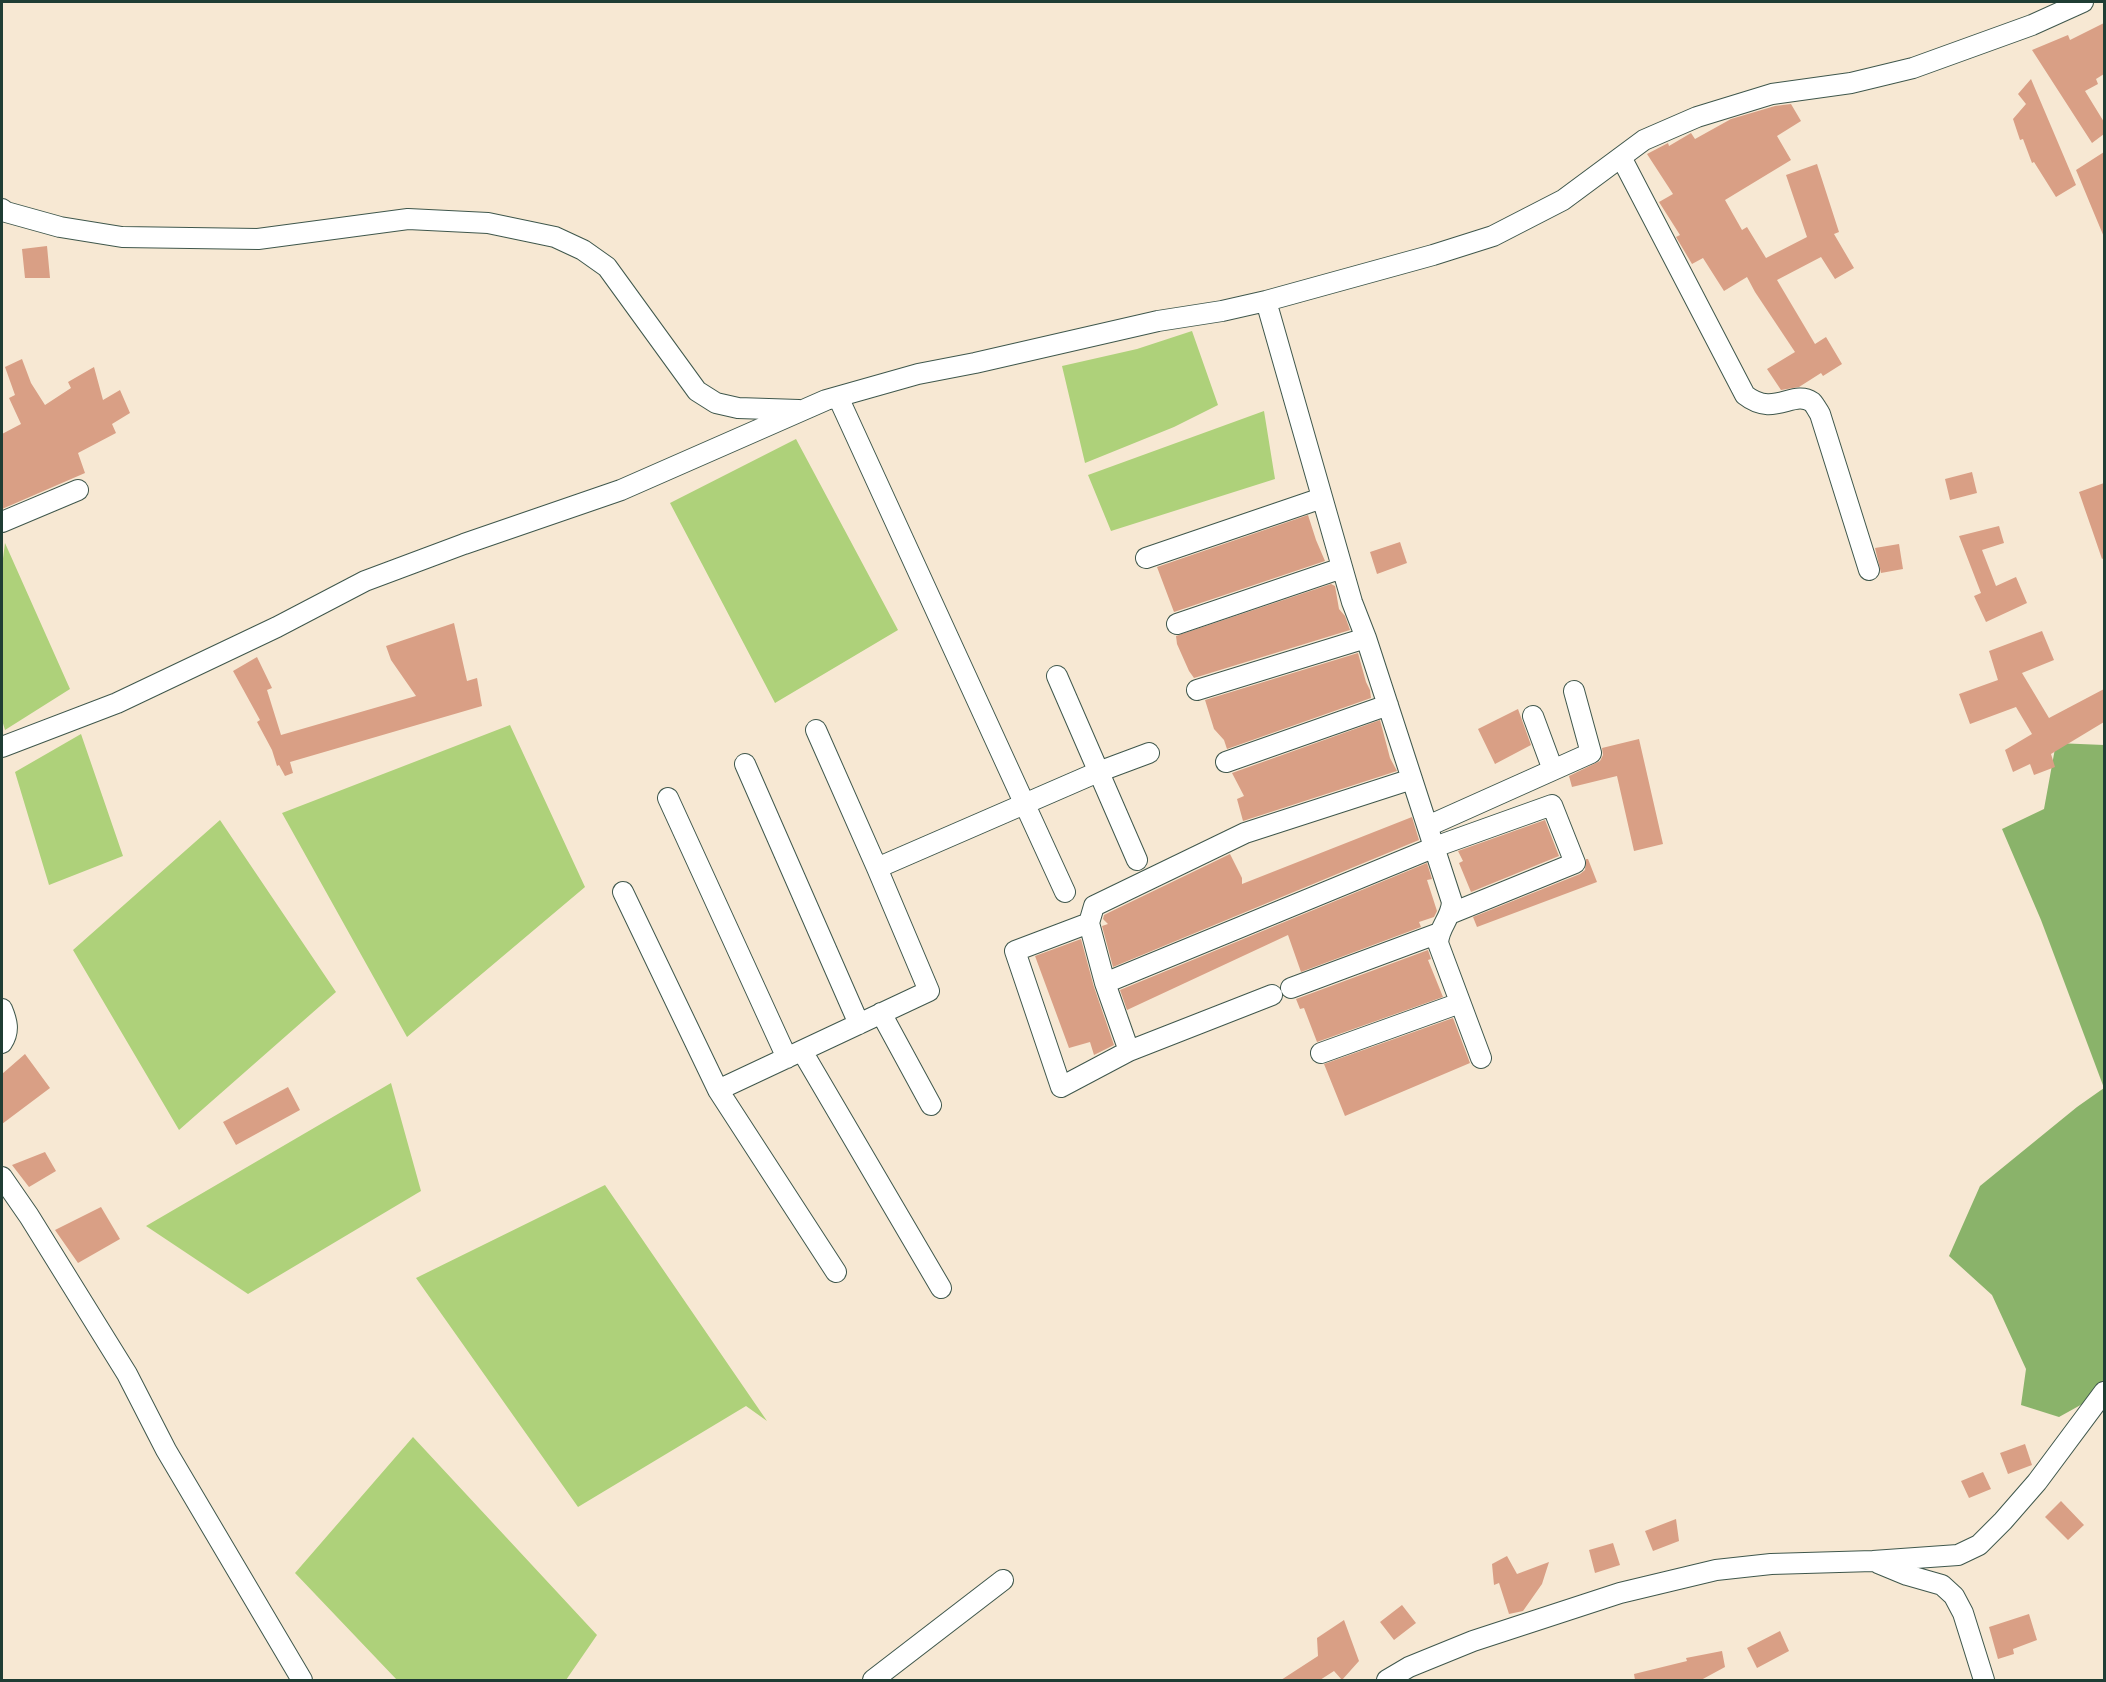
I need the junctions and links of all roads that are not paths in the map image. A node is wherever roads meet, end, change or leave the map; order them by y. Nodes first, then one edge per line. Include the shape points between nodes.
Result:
1 (2083, 2) edge
2 (1621, 156) junction
3 (2, 209) edge
4 (1266, 301) junction
5 (838, 397) junction
6 (804, 410) junction
7 (78, 490) dead end
8 (1322, 498) junction
9 (2, 522) edge
10 (1146, 558) dead end
11 (1342, 568) junction
12 (1869, 570) dead end
13 (1177, 624) dead end
14 (1366, 638) junction
15 (1057, 675) dead end
16 (1197, 690) dead end
17 (1574, 691) dead end
18 (1388, 705) junction
19 (1533, 716) dead end
20 (816, 730) dead end
21 (2, 747) edge
22 (1149, 753) dead end
23 (1226, 762) dead end
24 (745, 764) dead end
25 (1553, 770) junction
26 (1098, 772) junction
27 (1412, 779) junction
28 (668, 798) dead end
29 (1024, 804) junction
30 (1428, 826) junction
31 (1439, 846) junction
32 (1137, 860) dead end
33 (877, 868) junction
34 (623, 892) dead end
35 (1065, 892) dead end
36 (1452, 913) junction
37 (1089, 923) junction
38 (1439, 933) junction
39 (1105, 983) junction
40 (1291, 988) dead end
41 (1272, 995) dead end
42 (1460, 1003) junction
43 (2, 1009) edge
44 (881, 1013) junction
45 (859, 1024) junction
46 (2, 1043) edge
47 (1129, 1051) junction
48 (1321, 1053) dead end
49 (794, 1054) junction
50 (1482, 1058) dead end
51 (718, 1090) junction
52 (931, 1105) dead end
53 (2, 1177) edge
54 (836, 1272) dead end
55 (941, 1288) dead end
56 (2104, 1392) edge
57 (1873, 1561) junction
58 (1003, 1580) dead end
59 (302, 1680) edge
60 (873, 1680) edge
61 (1387, 1680) edge
62 (1984, 1680) edge

1 - 2 street via 1913,68 1851,83 1772,94 1705,114 1644,140
2 - 4 street via 1563,200 1493,236
2 - 12 street via 1744,395 1755,403 1770,406 1802,399 1813,403 1820,414
3 - 6 street via 60,227 122,237 258,239 408,219 488,223 555,237 607,267 697,391 716,403 738,408
4 - 5 street via 918,374
4 - 8 street
5 - 6 street
5 - 29 street
6 - 21 street via 621,490 365,581 117,703
7 - 9 street
8 - 10 street
8 - 11 street
11 - 13 street
11 - 14 street
14 - 16 street
14 - 18 street
15 - 26 street
17 - 25 street via 1591,753
18 - 23 street
18 - 27 street
19 - 25 street
20 - 33 street
22 - 26 street
24 - 45 street
25 - 30 street
26 - 29 street
26 - 32 street
27 - 30 street
27 - 37 street via 1245,832 1094,906
28 - 49 street
29 - 33 street
29 - 35 street
30 - 31 street
31 - 36 street
31 - 36 street via 1552,805 1575,862
31 - 39 street
33 - 44 street via 928,991
34 - 51 street
36 - 38 street
37 - 39 street
37 - 47 street via 1015,951 1061,1087
38 - 40 street
38 - 42 street via 1438,943
39 - 47 street
41 - 47 street
42 - 48 street
42 - 50 street
43 - 46 street via 8,1022
44 - 45 street
44 - 52 street
45 - 49 street
49 - 51 street
49 - 55 street
51 - 54 street
53 - 59 street via 127,1374 166,1450
56 - 57 street via 2037,1482 1979,1545 1958,1555
57 - 61 street via 1716,1570 1620,1593 1473,1641 1408,1667
57 - 62 street via 1942,1586 1954,1596
58 - 60 street

